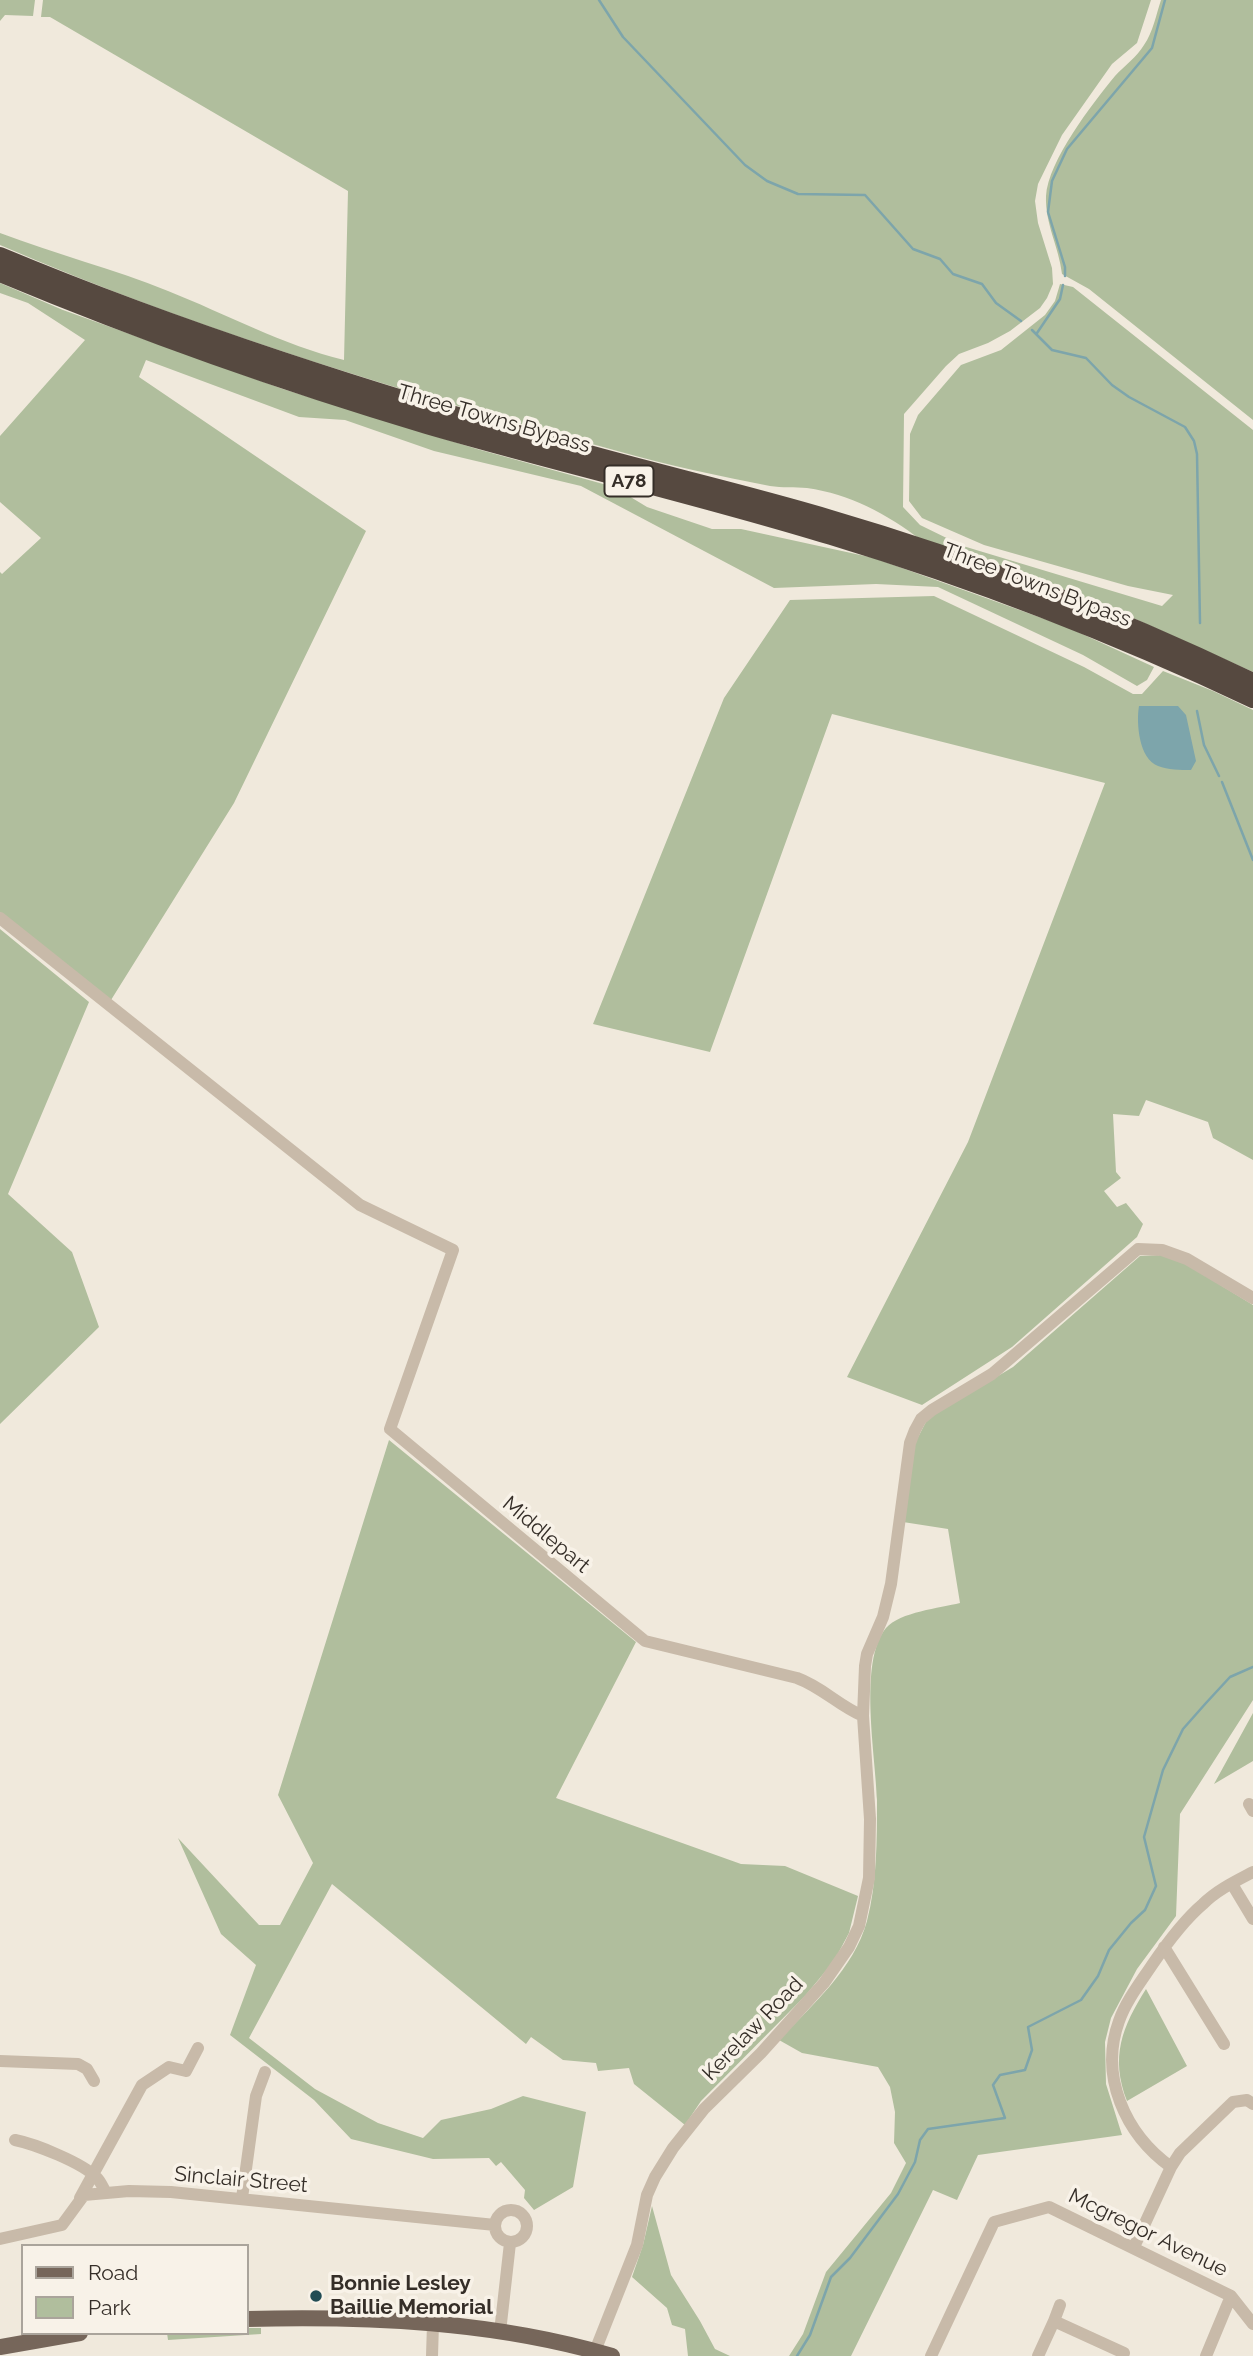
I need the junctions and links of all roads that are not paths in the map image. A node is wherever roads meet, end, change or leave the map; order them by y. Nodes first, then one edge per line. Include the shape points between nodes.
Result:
1 (0, 256) edge
2 (0, 273) edge
3 (1253, 682) edge
4 (1253, 699) edge
5 (0, 918) edge
6 (1253, 1298) edge
7 (863, 1716) junction
8 (1253, 1872) edge
9 (1232, 1884) junction
10 (1253, 1919) edge
11 (1164, 1947) junction
12 (1224, 2044) dead end
13 (198, 2048) dead end
14 (0, 2061) edge
15 (265, 2072) dead end
16 (94, 2081) dead end
17 (1253, 2104) edge
18 (15, 2140) dead end
19 (1171, 2167) junction
20 (92, 2175) junction
21 (106, 2193) junction
22 (80, 2198) junction
23 (242, 2198) junction
24 (495, 2225) junction
25 (0, 2239) edge
26 (510, 2243) junction
27 (1134, 2247) junction
28 (1231, 2296) junction
29 (1060, 2305) dead end
30 (248, 2319) edge
31 (1054, 2321) junction
32 (433, 2324) junction
33 (1253, 2324) edge
34 (500, 2332) junction
35 (69, 2335) edge
36 (0, 2347) edge
37 (591, 2352) edge
38 (1124, 2353) dead end
39 (432, 2356) edge
40 (612, 2356) edge
41 (931, 2356) edge
42 (1038, 2356) edge
43 (1206, 2356) edge

1 - 3 highway, Three Towns Bypass / A78 via 140,312 320,374 571,449 834,520 952,558 1129,626
2 - 4 highway, Three Towns Bypass / A78 via 217,357 422,424 830,535 950,575 1123,641
5 - 7 street, Middlepart via 360,1205 453,1250 390,1429 645,1641 797,1678
6 - 7 street, Kerelaw Road via 1186,1259 1162,1250 1138,1249 992,1374 921,1419 910,1443 891,1584 867,1654
7 - 37 street, Kerelaw Road via 869,1878 859,1926 824,1983 673,2148 647,2195 637,2245
8 - 9 street
9 - 10 street
9 - 11 street via 1202,1905
11 - 12 street
11 - 19 street via 1120,2019 1112,2071 1126,2117 1155,2155
13 - 20 street via 186,2071 169,2067 142,2085
14 - 16 street via 78,2064
15 - 23 street via 256,2096
17 - 19 street via 1233,2102
18 - 20 street via 48,2150
19 - 27 street
20 - 21 street
20 - 22 street
21 - 22 street, Sinclair Street
21 - 23 street, Sinclair Street via 150,2191
22 - 25 street via 62,2225
23 - 24 street, Sinclair Street
24 - 26 street via 497,2235
24 - 26 street via 508,2210 526,2218 526,2234
26 - 34 street
27 - 28 street, Mcgregor Avenue
27 - 41 street, Mcgregor Avenue via 1049,2207 994,2222
28 - 33 street, Mcgregor Avenue
28 - 43 street
29 - 31 street
30 - 32 main road via 355,2318
31 - 38 street
31 - 42 street
32 - 34 main road
32 - 39 street
34 - 37 main road
35 - 36 main road
37 - 40 main road

